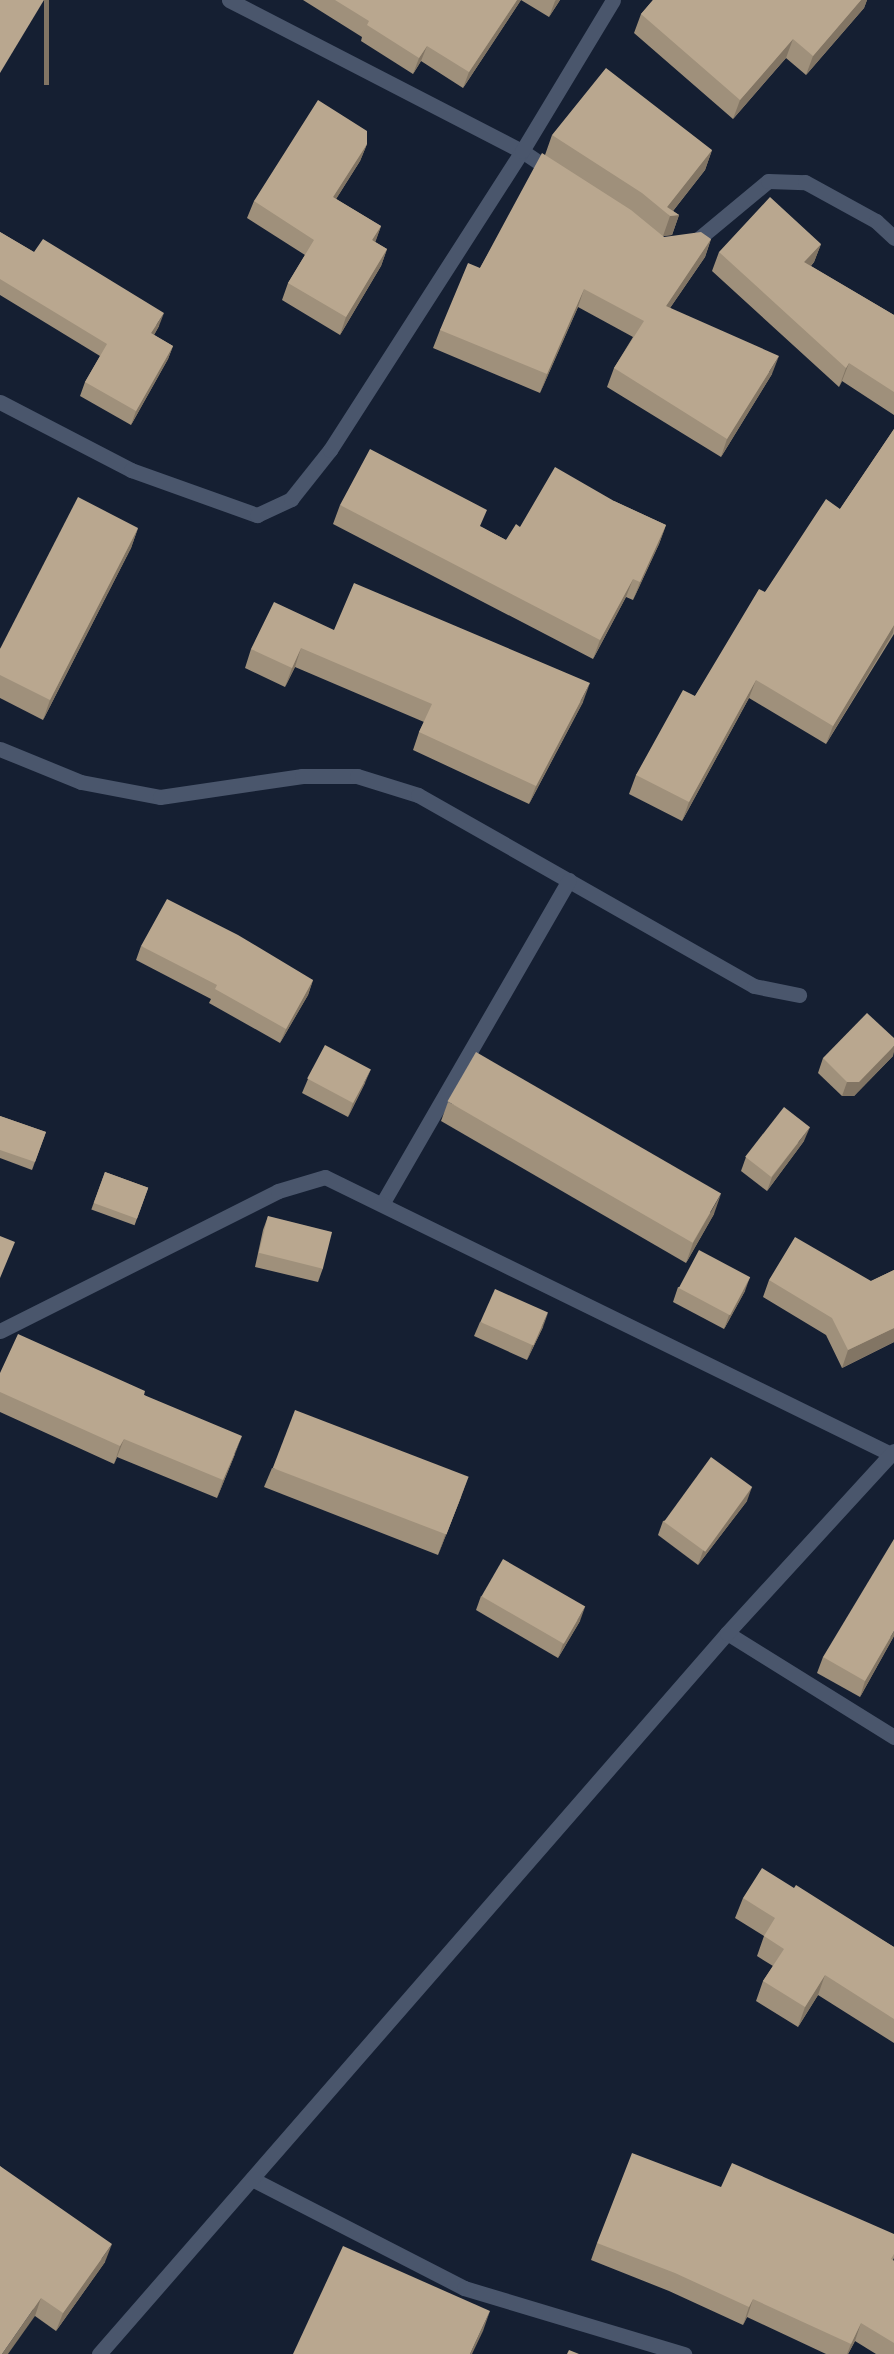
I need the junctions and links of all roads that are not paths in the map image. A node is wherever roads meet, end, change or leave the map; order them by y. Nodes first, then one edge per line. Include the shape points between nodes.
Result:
1 (228, 0) edge
2 (613, 0) edge
3 (522, 151) junction
4 (572, 183) edge
5 (894, 238) edge
6 (669, 245) edge
7 (0, 402) edge
8 (0, 750) edge
9 (569, 880) junction
10 (799, 995) dead end
11 (382, 1204) junction
12 (0, 1331) edge
13 (893, 1453) edge
14 (727, 1632) junction
15 (894, 1737) edge
16 (252, 2179) junction
17 (99, 2354) edge
18 (684, 2354) edge

1 - 3 street
2 - 3 street
3 - 4 street
3 - 7 street via 330,450 291,499 257,515 131,470
5 - 6 street via 876,222 805,182 768,181 698,240
8 - 9 street via 80,782 160,797 302,776 357,776 418,795
9 - 10 street via 754,986
9 - 11 street
11 - 12 street via 325,1177 278,1191
11 - 13 street
13 - 14 street
14 - 15 street
14 - 16 street
16 - 17 street
16 - 18 street via 464,2288

